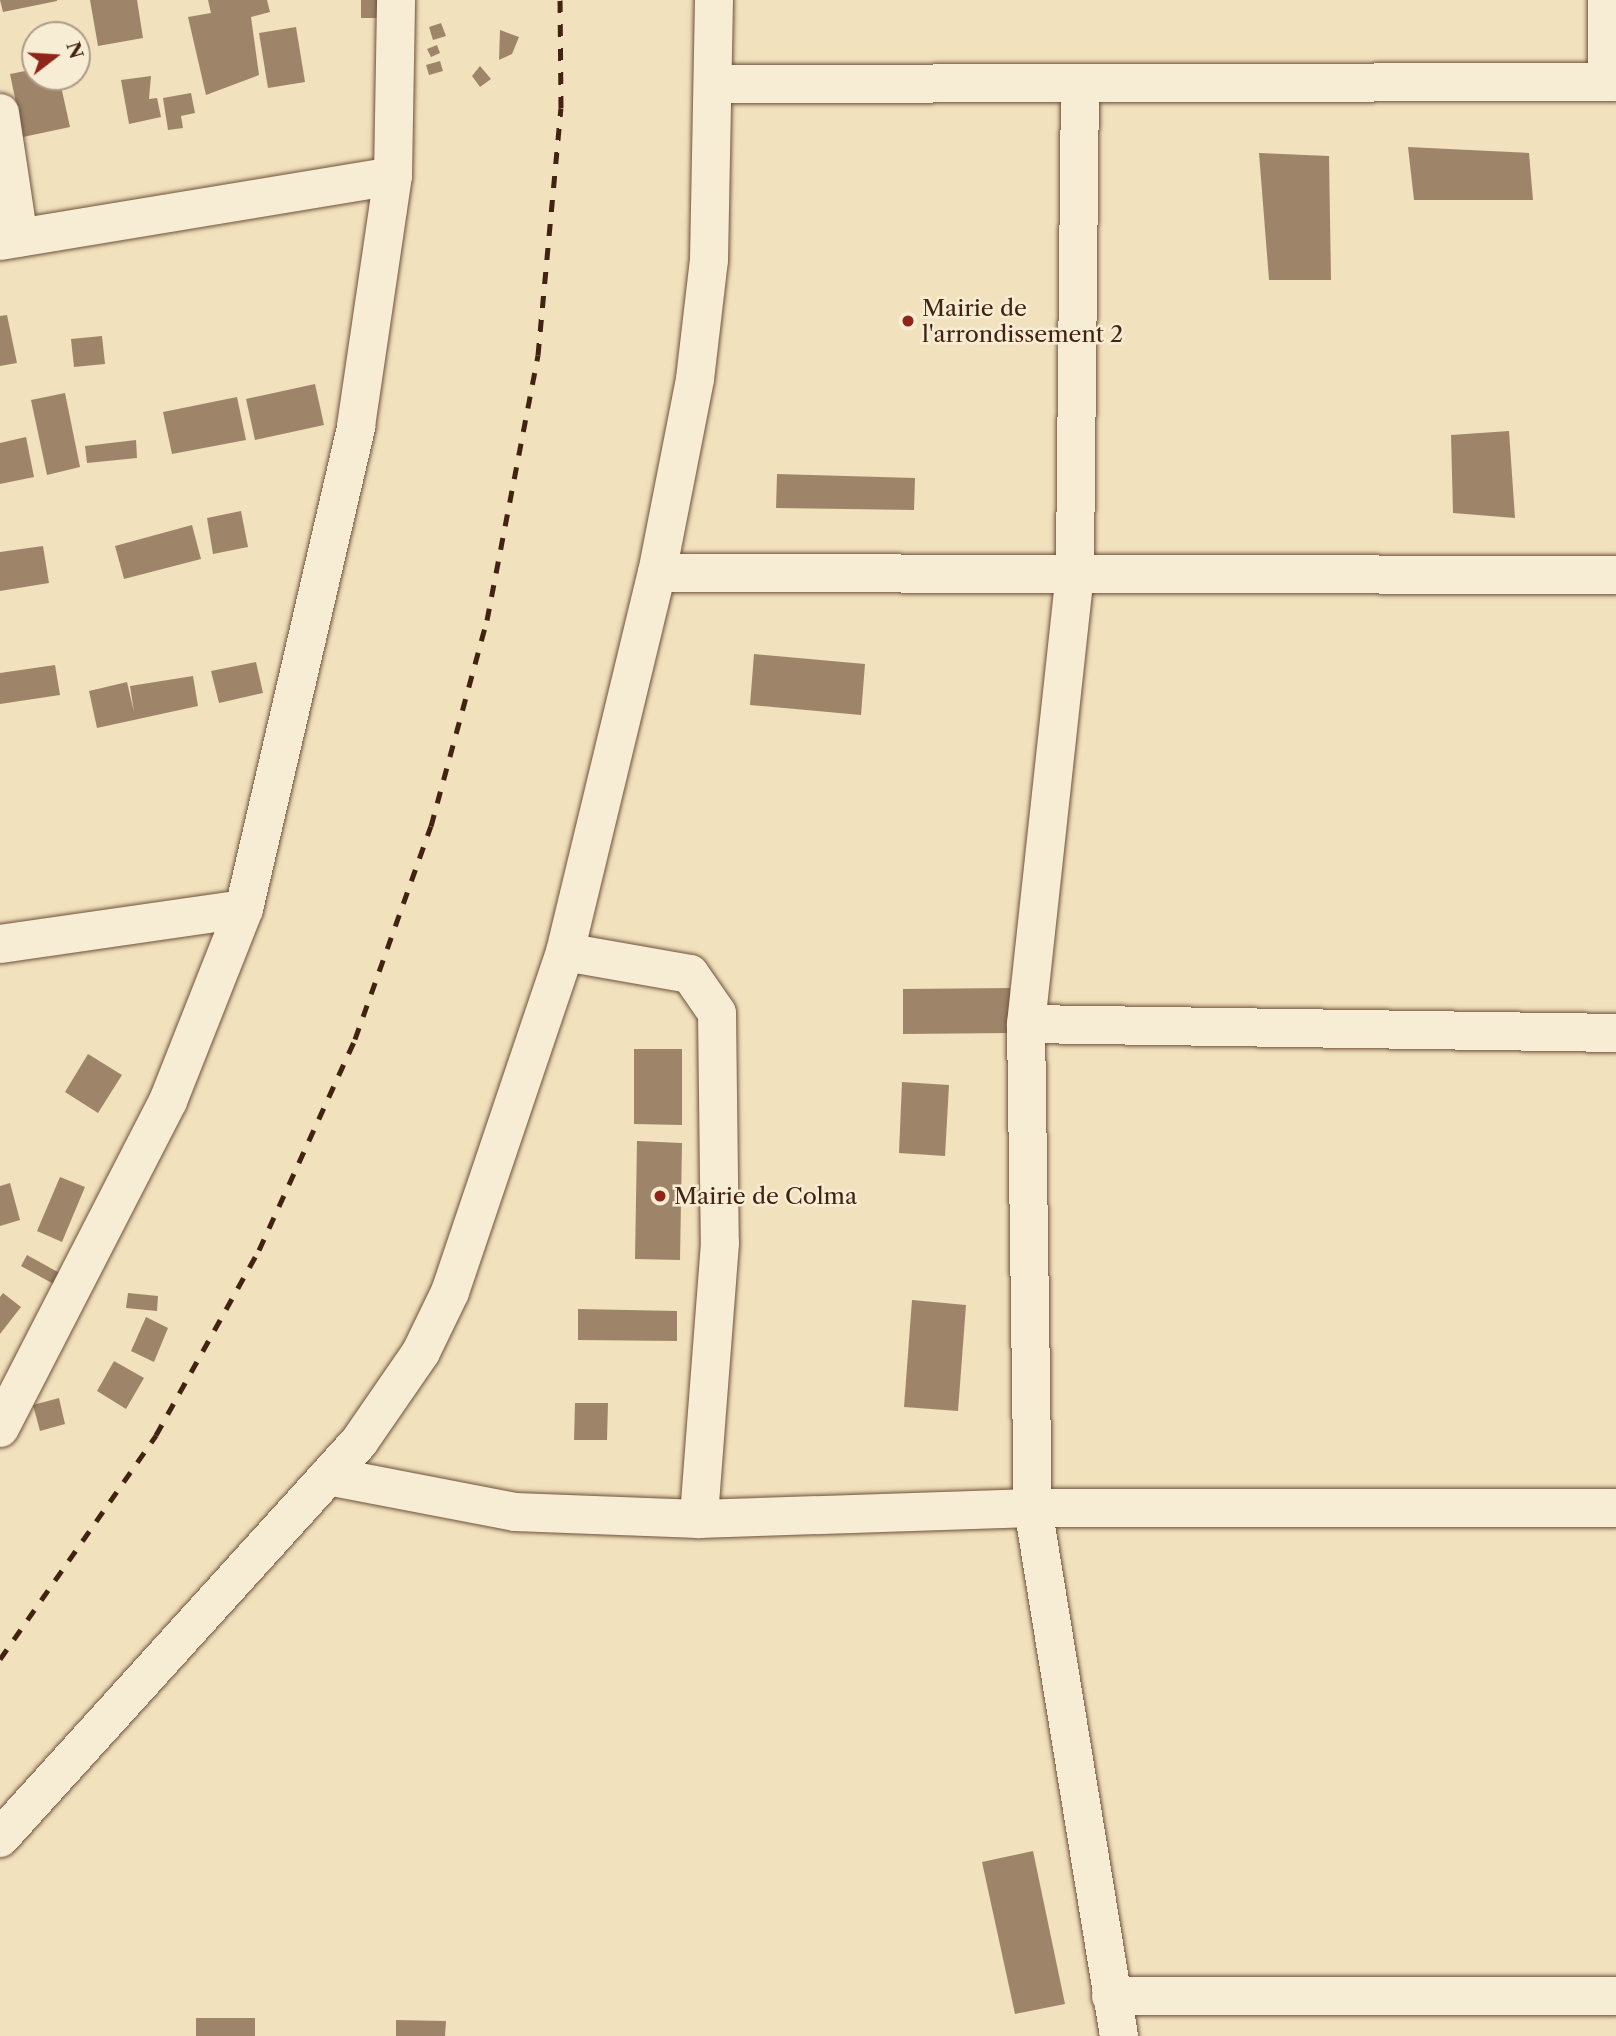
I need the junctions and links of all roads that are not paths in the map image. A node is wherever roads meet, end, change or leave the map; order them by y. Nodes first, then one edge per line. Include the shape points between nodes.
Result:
1 (396, 0) edge
2 (714, 0) edge
3 (1607, 0) edge
4 (1611, 82) edge
5 (1080, 83) junction
6 (717, 84) junction
7 (0, 113) edge
8 (393, 176) junction
9 (9, 240) edge
10 (657, 573) junction
11 (1075, 573) junction
12 (1616, 575) edge
13 (244, 909) junction
14 (0, 944) edge
15 (565, 952) junction
16 (1026, 1024) junction
17 (1616, 1033) edge
18 (0, 1428) edge
19 (328, 1476) junction
20 (1033, 1508) junction
21 (1616, 1508) edge
22 (699, 1519) junction
23 (0, 1839) edge
24 (1111, 1996) junction
25 (1616, 1996) edge
26 (1119, 2036) edge

1 - 8 street
2 - 6 street
3 - 4 street
4 - 5 street
5 - 6 street
5 - 11 street
6 - 10 street via 695,379
7 - 9 street
8 - 9 street
8 - 13 street via 356,426
10 - 11 street
10 - 15 street
11 - 12 street
11 - 16 street
13 - 14 street
13 - 18 street via 168,1101
15 - 19 street via 450,1292 421,1352
15 - 22 street via 690,974 717,1013 720,1243
16 - 17 street
16 - 20 street
19 - 22 street via 515,1512
19 - 23 street
20 - 21 street
20 - 22 street
20 - 24 street
24 - 25 street
24 - 26 street

